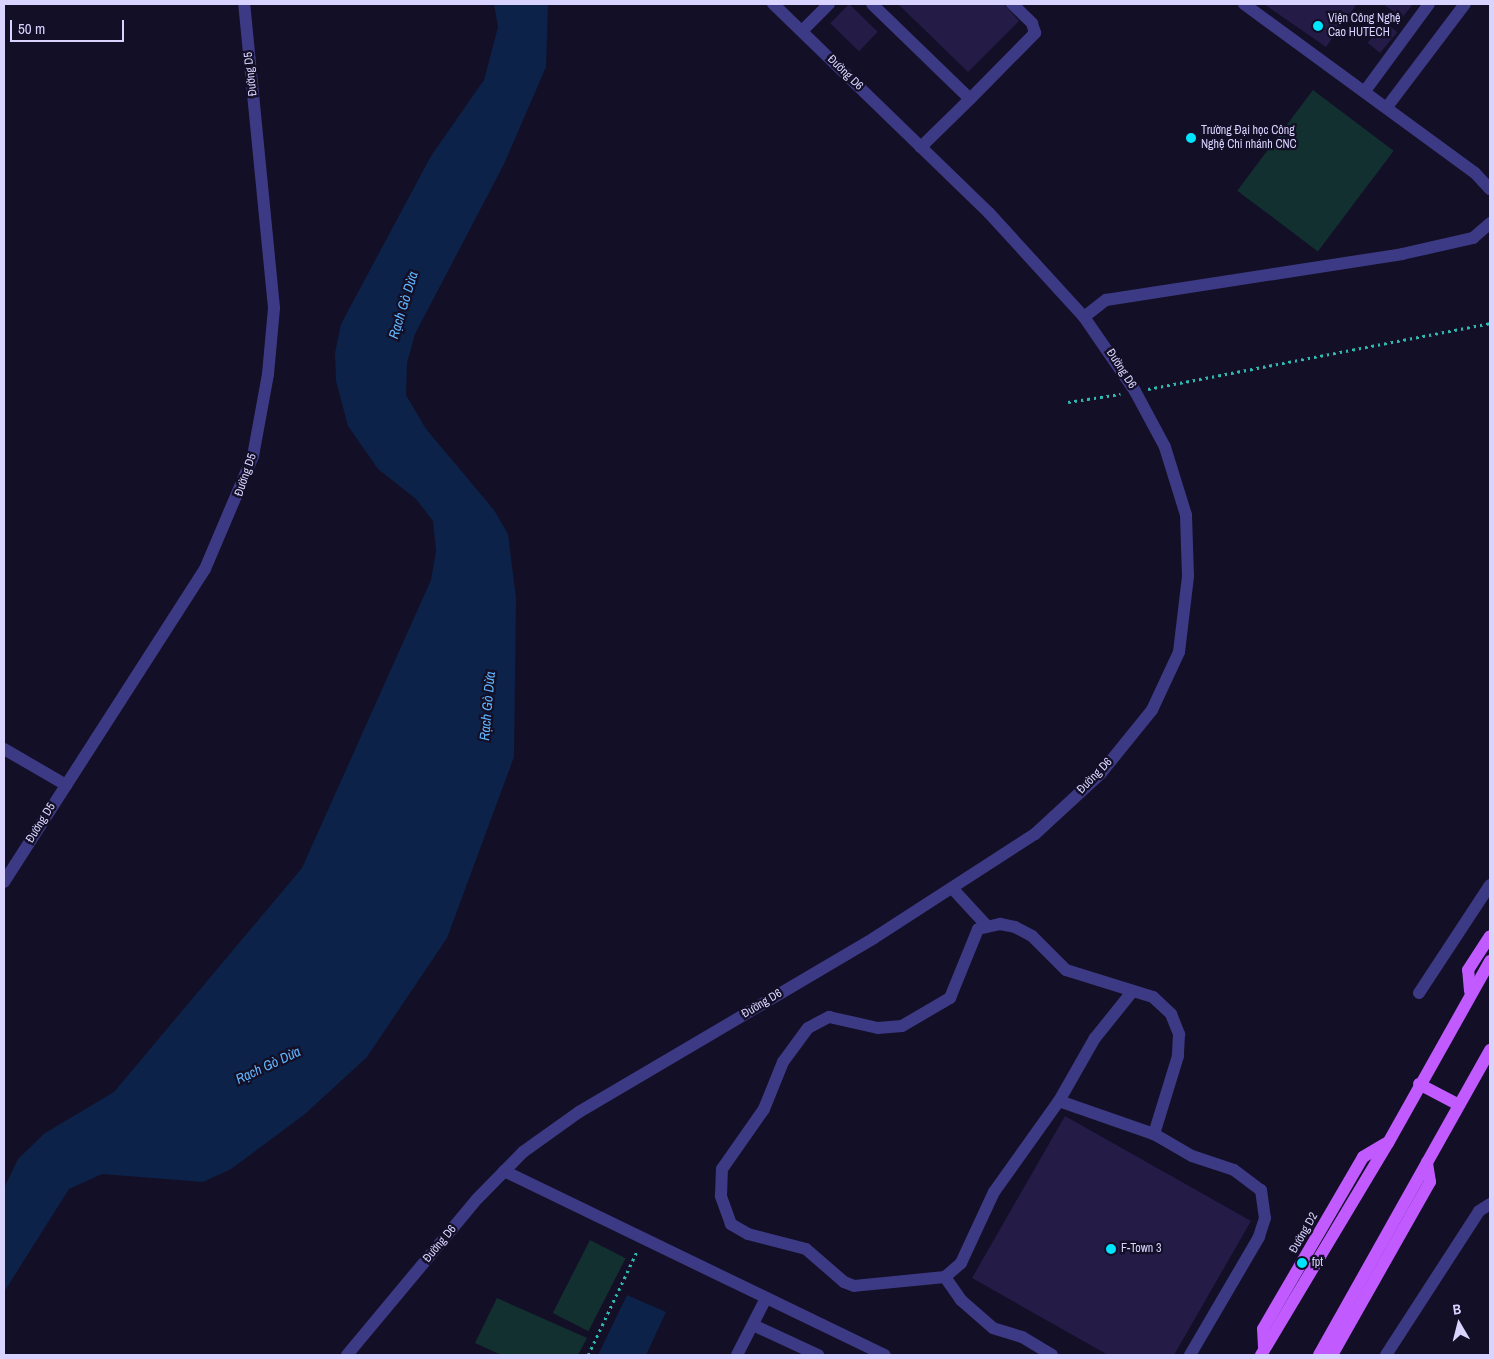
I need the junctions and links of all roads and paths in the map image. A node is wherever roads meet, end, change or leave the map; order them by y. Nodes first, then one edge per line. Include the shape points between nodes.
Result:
1 (244, 4) edge
2 (773, 4) edge
3 (829, 4) edge
4 (872, 4) edge
5 (1012, 4) edge
6 (1244, 4) edge
7 (1429, 4) edge
8 (1465, 4) edge
9 (802, 31) junction
10 (1365, 91) junction
11 (970, 99) junction
12 (1387, 107) junction
13 (921, 147) junction
14 (1490, 189) edge
15 (1490, 223) edge
16 (1084, 317) junction
17 (1490, 323) edge
18 (1135, 391) junction
19 (1068, 402) dead end
20 (4, 749) edge
21 (66, 785) junction
22 (4, 882) edge
23 (1490, 885) edge
24 (952, 888) junction
25 (986, 925) junction
26 (1490, 936) edge
27 (1490, 960) edge
28 (1470, 991) junction
29 (1132, 992) junction
30 (1419, 993) dead end
31 (1490, 1050) edge
32 (1486, 1063) edge
33 (1419, 1084) junction
34 (1059, 1101) junction
35 (1459, 1105) junction
36 (1154, 1134) junction
37 (1427, 1162) junction
38 (504, 1170) junction
39 (1490, 1204) edge
40 (643, 1238) junction
41 (946, 1277) junction
42 (766, 1298) junction
43 (753, 1326) junction
44 (1262, 1352) edge
45 (347, 1355) edge
46 (588, 1355) edge
47 (738, 1355) edge
48 (818, 1355) edge
49 (885, 1355) edge
50 (1052, 1355) edge
51 (1190, 1355) edge
52 (1319, 1355) edge
53 (1332, 1355) edge
54 (1386, 1355) edge

1 - 21 street, Đường D5 via 274,308 257,439 231,514 205,569
2 - 9 street, Đường D6
3 - 9 street
4 - 11 street
5 - 11 street via 1032,23 1035,33
6 - 10 street
7 - 10 street
8 - 12 street
9 - 13 street, Đường D6
10 - 12 street
11 - 13 street
12 - 14 street via 1475,173
13 - 16 street, Đường D6 via 990,213
15 - 16 street via 1473,238 1402,254 1106,300
16 - 18 street, Đường D6
17 - 18 path
18 - 19 path
18 - 24 street, Đường D6 via 1165,447 1186,515 1188,576 1179,652 1152,710 1101,773 1035,834
20 - 21 street
21 - 22 street, Đường D5
23 - 30 street
24 - 25 street
24 - 38 street, Đường D6 via 580,1112 523,1152
25 - 29 street via 1007,924 1025,931 1066,970
25 - 41 street via 974,934 950,998 929,1012 891,1029 829,1018 808,1028 783,1062 764,1109 728,1157 720,1180 724,1210 731,1224 748,1234 806,1249 847,1284 873,1286
26 - 28 main road, Đường D2 via 1468,970
27 - 28 main road, Đường D2
28 - 33 main road, Đường D2
29 - 34 street via 1095,1038
29 - 36 street via 1160,1002 1171,1014 1179,1034 1178,1056
31 - 32 main road
32 - 35 main road
33 - 35 main road
33 - 44 main road, Đường D2 via 1388,1143
34 - 36 street
34 - 41 street via 994,1192 962,1263
35 - 37 main road
36 - 51 street via 1192,1156 1242,1174 1263,1197 1265,1218 1259,1237
37 - 52 main road
37 - 53 main road via 1430,1182
38 - 40 street
38 - 45 street, Đường D6
39 - 54 street via 1479,1211
40 - 42 street
40 - 46 path
41 - 50 street via 961,1300 993,1328 1022,1337
42 - 43 street
42 - 49 street
43 - 47 street
43 - 48 street

